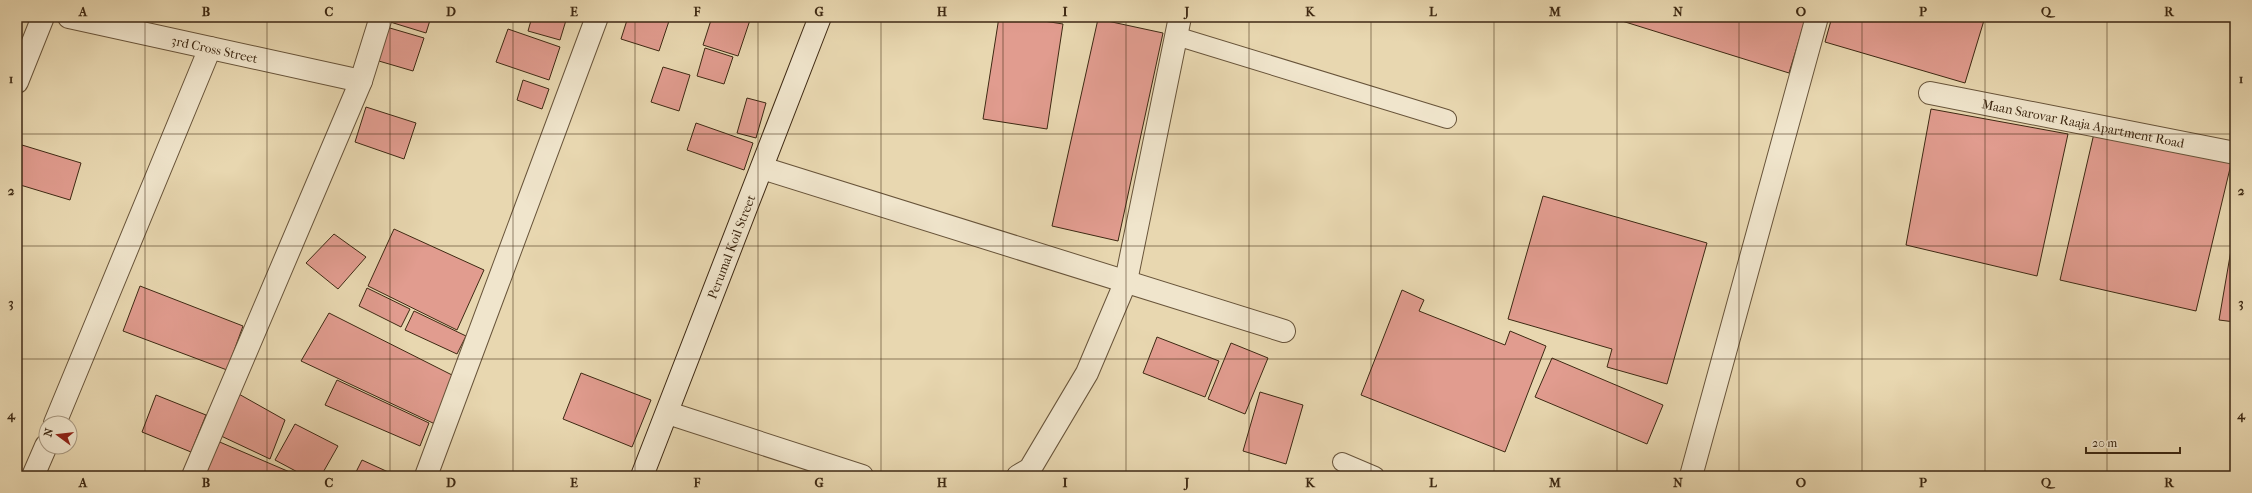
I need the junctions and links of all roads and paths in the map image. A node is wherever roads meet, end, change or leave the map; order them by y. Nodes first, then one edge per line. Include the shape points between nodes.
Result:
1 (43, 17) edge
2 (69, 17) edge
3 (381, 17) edge
4 (597, 17) edge
5 (820, 17) edge
6 (1817, 17) edge
7 (1178, 27) edge
8 (210, 48) junction
9 (361, 81) junction
10 (17, 82) edge
11 (1930, 93) dead end
12 (1447, 119) dead end
13 (2235, 153) edge
14 (762, 168) junction
15 (1126, 282) junction
16 (1284, 331) dead end
17 (668, 413) junction
18 (58, 415) edge
19 (42, 455) edge
20 (1342, 462) dead end
21 (34, 476) edge
22 (193, 476) edge
23 (426, 476) edge
24 (642, 476) edge
25 (862, 476) edge
26 (1018, 476) edge
27 (1376, 476) edge
28 (1691, 476) edge

1 - 10 street
2 - 8 street, 3rd Cross Street
3 - 9 street
4 - 23 street
5 - 14 street, Perumal Koil Street
6 - 28 street
7 - 12 lane
7 - 15 street
8 - 9 street, 3rd Cross Street
8 - 18 street
9 - 22 street
11 - 13 street, Maan Sarovar Raaja Apartment Road
14 - 15 street
14 - 17 street, Perumal Koil Street
15 - 16 street
15 - 26 street via 1087,373 1030,469
17 - 24 street, Perumal Koil Street
17 - 25 street
19 - 21 street
20 - 27 lane

